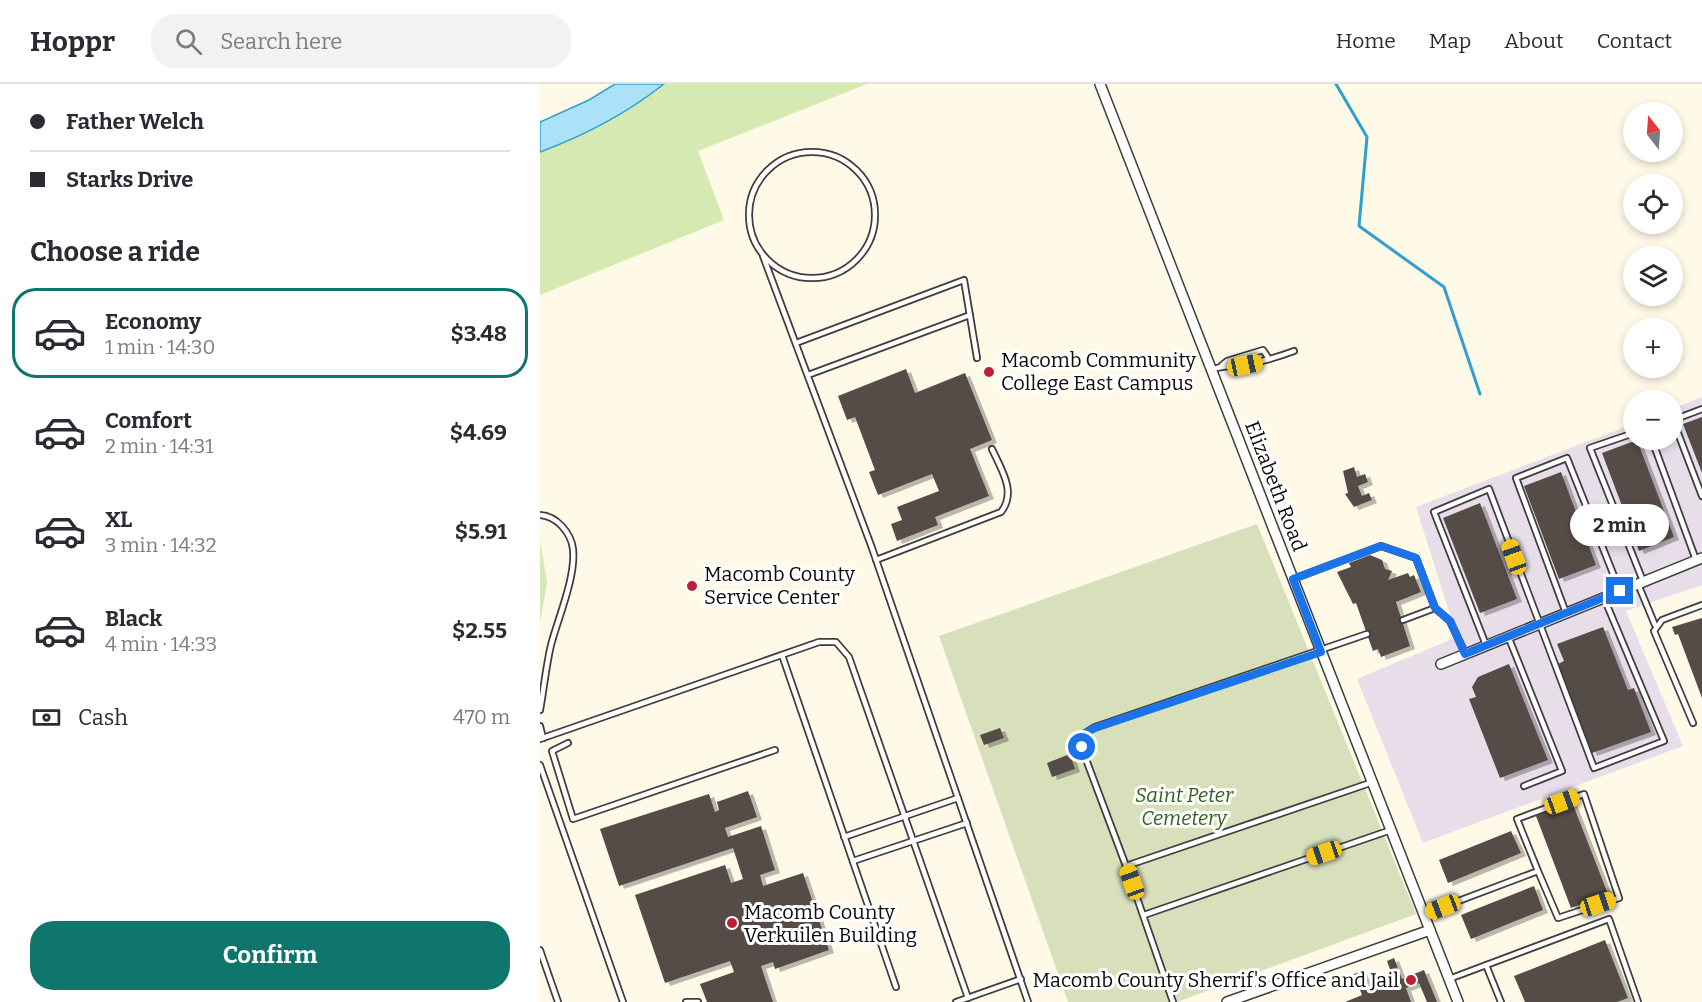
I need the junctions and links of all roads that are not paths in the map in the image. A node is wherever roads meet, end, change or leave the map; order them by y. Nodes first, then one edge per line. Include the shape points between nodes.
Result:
1 (1100, 84) edge
2 (763, 256) junction
3 (970, 315) junction
4 (796, 343) junction
5 (1294, 351) dead end
6 (977, 358) dead end
7 (1269, 359) junction
8 (1222, 365) junction
9 (1211, 370) junction
10 (808, 375) junction
11 (1702, 409) edge
12 (1623, 437) edge
13 (992, 448) dead end
14 (1656, 450) edge
15 (1702, 496) edge
16 (540, 515) edge
17 (1699, 559) edge
18 (876, 560) junction
19 (1293, 579) junction
20 (1641, 583) junction
21 (1620, 591) junction
22 (1603, 598) junction
23 (1702, 605) edge
24 (1435, 608) junction
25 (1566, 613) junction
26 (1403, 620) dead end
27 (1539, 624) junction
28 (1655, 625) junction
29 (1367, 634) dead end
30 (1508, 636) junction
31 (1486, 645) junction
32 (1321, 652) junction
33 (1465, 654) junction
34 (782, 655) junction
35 (1441, 664) dead end
36 (540, 710) edge
37 (1693, 723) dead end
38 (540, 726) edge
39 (541, 738) edge
40 (568, 743) dead end
41 (775, 750) dead end
42 (540, 765) edge
43 (1373, 782) junction
44 (1524, 786) dead end
45 (958, 798) junction
46 (904, 817) junction
47 (967, 823) junction
48 (1391, 830) junction
49 (844, 837) junction
50 (913, 841) junction
51 (853, 861) junction
52 (1126, 866) junction
53 (1538, 871) junction
54 (1424, 914) junction
55 (1144, 915) junction
56 (1430, 930) junction
57 (540, 950) edge
58 (1486, 965) junction
59 (1021, 979) junction
60 (1449, 979) junction
61 (896, 987) dead end
62 (968, 998) junction
63 (558, 1002) edge
64 (623, 1002) edge
65 (686, 1002) edge
66 (698, 1002) edge
67 (956, 1002) edge
68 (1028, 1002) edge
69 (1173, 1002) edge
70 (1227, 1002) edge
71 (1458, 1002) edge
72 (1501, 1002) edge
73 (1638, 1002) edge

1 - 9 street, Elizabeth Road
2 - 2 lane via 748,224 749,202 757,182 771,166 790,155 830,154 849,163 863,177 876,216 872,236 848,268 828,277 806,279 786,274
2 - 4 lane
3 - 4 lane via 964,280
3 - 6 lane
3 - 10 lane
4 - 10 lane
5 - 7 lane
7 - 8 lane via 1238,366
7 - 8 lane via 1263,350
8 - 9 lane
9 - 19 street, Elizabeth Road
10 - 18 lane
11 - 15 lane via 1673,420
12 - 20 lane via 1590,448
13 - 18 lane via 1010,495 1001,512
14 - 17 lane
16 - 36 lane via 563,526 573,551 550,647
17 - 20 street
18 - 45 lane
19 - 24 lane via 1381,546 1416,558
19 - 32 street, Elizabeth Road
20 - 21 street
20 - 28 lane
21 - 22 street
21 - 25 lane via 1567,458 1516,478
22 - 25 street
22 - 27 lane via 1664,741 1594,768
23 - 28 lane
24 - 26 lane
24 - 33 lane via 1450,621
25 - 27 street
27 - 30 street
27 - 31 lane via 1489,489 1434,512
28 - 37 lane via 1654,631
29 - 32 lane
30 - 31 street
30 - 44 lane via 1562,771
31 - 33 street
32 - 43 street, Elizabeth Road
32 - 52 lane via 1082,735 1084,754
33 - 35 street
34 - 39 lane
34 - 46 lane via 819,642 836,642 843,648
34 - 49 lane
38 - 39 lane
40 - 41 lane via 552,751 573,819
42 - 64 lane
43 - 48 street, Elizabeth Road
43 - 52 lane
45 - 46 lane
45 - 47 lane
46 - 49 lane
46 - 50 lane
47 - 50 lane
47 - 59 lane
48 - 54 street, Elizabeth Road
48 - 55 lane
49 - 51 lane
50 - 51 lane
50 - 62 lane
51 - 61 lane
52 - 55 lane
53 - 53 lane via 1558,918 1619,898 1584,794 1517,819
53 - 54 lane
54 - 56 street, Elizabeth Road
55 - 69 lane
56 - 60 street, Elizabeth Road
56 - 70 street
57 - 63 lane
58 - 60 lane
58 - 72 lane
58 - 73 lane via 1609,919
59 - 62 lane
59 - 68 lane
60 - 71 street, Elizabeth Road
62 - 67 lane
65 - 66 lane

